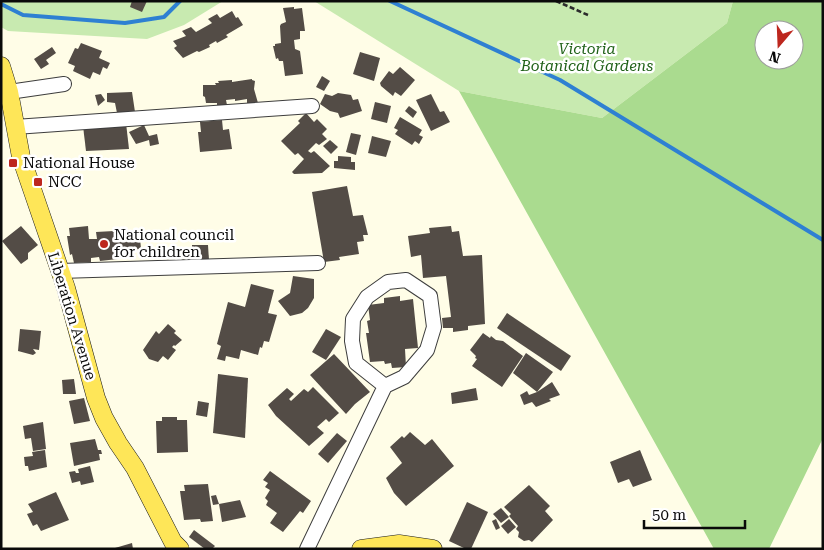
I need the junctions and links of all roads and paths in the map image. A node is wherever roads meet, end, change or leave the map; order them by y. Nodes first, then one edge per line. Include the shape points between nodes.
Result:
1 (556, 1) edge
2 (588, 15) dead end
3 (1, 66) edge
4 (64, 84) dead end
5 (9, 92) junction
6 (312, 106) dead end
7 (15, 127) junction
8 (318, 263) dead end
9 (60, 271) junction
10 (385, 386) junction
11 (180, 549) edge
12 (307, 549) edge
13 (361, 549) edge
14 (433, 549) edge

1 - 2 path
3 - 5 main road, Liberation Avenue
4 - 5 lane
5 - 7 main road, Liberation Avenue
6 - 7 lane
7 - 9 main road, Liberation Avenue via 21,157
8 - 9 lane
9 - 11 main road, Liberation Avenue via 104,418 135,468 173,542
10 - 10 lane via 404,377 427,350 434,327 430,296 406,280 388,282 367,297 354,318 352,341 356,362
10 - 12 lane
13 - 14 main road via 399,544

